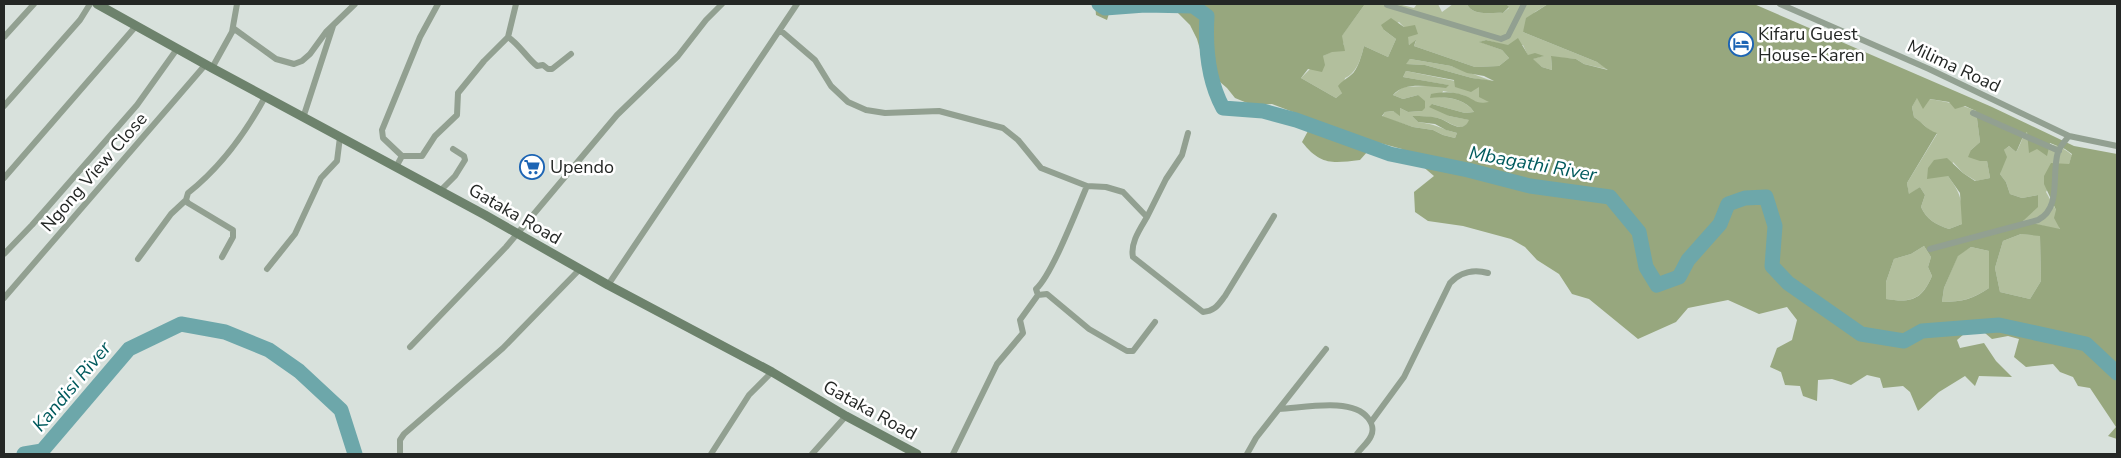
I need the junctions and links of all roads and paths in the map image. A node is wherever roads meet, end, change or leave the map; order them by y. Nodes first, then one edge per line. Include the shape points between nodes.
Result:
1 (34, 4) edge
2 (90, 4) edge
3 (97, 4) edge
4 (237, 4) edge
5 (355, 4) edge
6 (438, 4) edge
7 (516, 4) edge
8 (722, 4) edge
9 (798, 4) edge
10 (1524, 4) edge
11 (1780, 4) edge
12 (1388, 5) edge
13 (334, 25) junction
14 (136, 26) junction
15 (233, 28) junction
16 (780, 30) junction
17 (4, 36) edge
18 (508, 37) junction
19 (177, 49) junction
20 (571, 54) dead end
21 (209, 66) junction
22 (265, 97) junction
23 (4, 106) edge
24 (1973, 113) dead end
25 (303, 118) junction
26 (1188, 133) dead end
27 (2069, 136) junction
28 (340, 137) junction
29 (2117, 146) edge
30 (453, 148) dead end
31 (2058, 151) junction
32 (402, 156) junction
33 (396, 167) junction
34 (4, 178) edge
35 (1087, 186) junction
36 (440, 191) junction
37 (186, 200) junction
38 (1274, 216) dead end
39 (1147, 217) junction
40 (516, 234) junction
41 (1930, 249) dead end
42 (4, 254) edge
43 (222, 257) dead end
44 (138, 259) dead end
45 (267, 269) dead end
46 (580, 270) junction
47 (1488, 273) dead end
48 (608, 285) junction
49 (1038, 295) junction
50 (4, 298) edge
51 (1156, 322) dead end
52 (410, 347) dead end
53 (1326, 349) dead end
54 (772, 372) junction
55 (1279, 409) junction
56 (846, 416) junction
57 (1371, 422) junction
58 (400, 454) edge
59 (711, 454) edge
60 (812, 454) edge
61 (917, 454) edge
62 (953, 454) edge
63 (1247, 454) edge
64 (1357, 454) edge

1 - 17 street
2 - 23 street via 80,20
3 - 14 street, Gataka Road
4 - 15 street, Ngong View Close
5 - 13 street
6 - 32 street via 420,37 382,130 383,138
7 - 18 street
8 - 40 street via 678,56 617,115
9 - 16 street
10 - 12 street via 1508,36 1501,39
11 - 27 street, Milima Road via 1929,69
13 - 15 street via 310,54 294,64 276,59
13 - 25 street
14 - 19 street, Gataka Road
14 - 34 street
15 - 21 street, Ngong View Close
16 - 35 street via 815,60 831,86 848,102 866,110 885,113 939,111 1003,128 1018,140 1041,168
16 - 48 street
18 - 20 street via 518,44 527,58 548,70
18 - 32 street via 458,93 457,115 435,136 422,156
19 - 21 street, Gataka Road
19 - 42 street via 137,105
21 - 22 street, Gataka Road
21 - 50 street, Ngong View Close
22 - 25 street, Gataka Road
22 - 37 street via 244,134 222,161 188,193
24 - 31 street
25 - 28 street, Gataka Road
26 - 39 street via 1182,155
27 - 29 street, Milima Road
27 - 31 street
28 - 33 street, Gataka Road
28 - 45 street via 337,162 321,178 295,234
30 - 36 street via 465,160
31 - 41 street via 2051,207 2046,216
32 - 33 street
33 - 36 street, Gataka Road
35 - 39 street via 1106,186 1123,192
35 - 49 street via 1041,285 1036,289
36 - 40 street, Gataka Road
37 - 43 street via 233,230 233,237
37 - 44 street via 171,214
38 - 39 street via 1217,307 1203,312 1133,257 1131,250
40 - 46 street, Gataka Road
40 - 52 street
46 - 48 street, Gataka Road
46 - 58 street via 502,348 404,434 400,440
47 - 57 street via 1470,271 1455,277 1450,283 1404,377
48 - 54 street, Gataka Road
49 - 51 street via 1046,294 1089,329 1127,351 1133,351
49 - 62 street via 1020,320 1023,333 997,364
53 - 55 street
54 - 56 street, Gataka Road
54 - 59 street via 750,395
55 - 57 street via 1346,406 1358,409
55 - 63 street
56 - 60 street
56 - 61 street, Gataka Road
57 - 64 street via 1371,436

